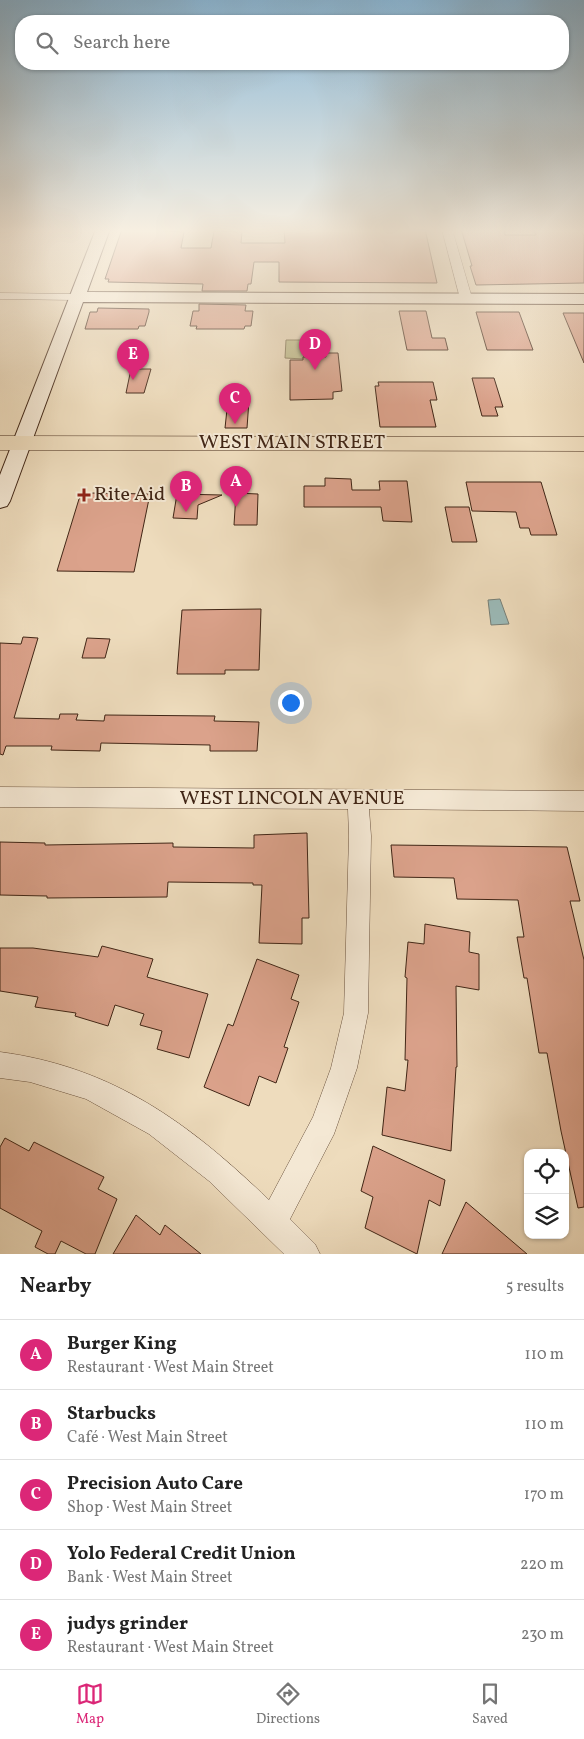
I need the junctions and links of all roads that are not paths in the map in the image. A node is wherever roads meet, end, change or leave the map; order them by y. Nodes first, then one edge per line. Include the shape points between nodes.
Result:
1 (80, 288) edge
2 (463, 288) edge
3 (0, 296) edge
4 (76, 297) junction
5 (466, 298) junction
6 (584, 299) edge
7 (0, 443) edge
8 (22, 444) junction
9 (584, 444) edge
10 (0, 502) edge
11 (0, 797) edge
12 (358, 799) junction
13 (584, 801) edge
14 (0, 1065) edge
15 (273, 1222) junction
16 (305, 1254) edge

1 - 4 street
2 - 5 street
3 - 4 street
4 - 5 street
4 - 8 street
5 - 6 street
7 - 8 main road, WEST MAIN STREET
8 - 9 main road, WEST MAIN STREET
8 - 10 street
11 - 12 street, WEST LINCOLN AVENUE
12 - 13 street, WEST LINCOLN AVENUE
12 - 15 street via 356,1013 344,1068 324,1124
14 - 15 street via 30,1069 90,1087 160,1124 219,1170
15 - 16 street

